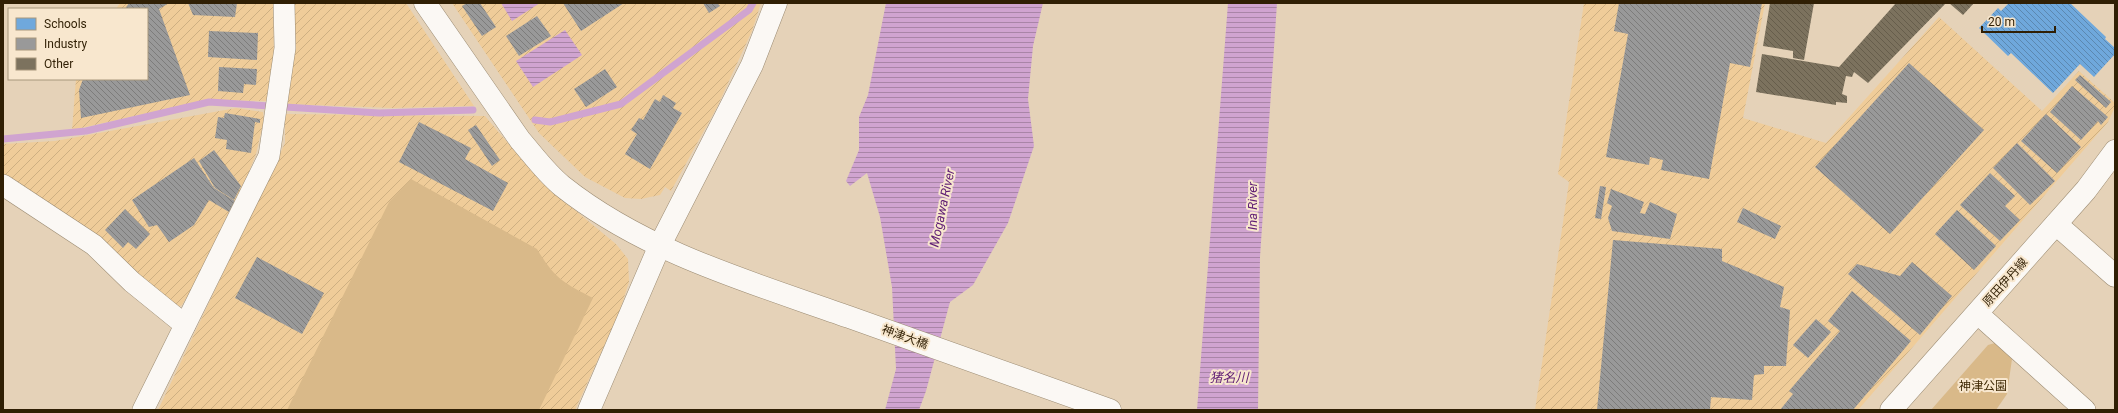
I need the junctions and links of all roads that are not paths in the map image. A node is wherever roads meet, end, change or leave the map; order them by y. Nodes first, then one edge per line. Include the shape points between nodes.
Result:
1 (284, 3) edge
2 (425, 3) edge
3 (776, 3) edge
4 (2115, 151) edge
5 (3, 186) edge
6 (2056, 224) junction
7 (660, 245) junction
8 (2115, 276) edge
9 (1977, 313) junction
10 (185, 325) junction
11 (143, 410) edge
12 (589, 410) edge
13 (1110, 410) edge
14 (1891, 410) edge
15 (2085, 410) edge

1 - 10 street via 285,48 269,156
2 - 7 street, 神津大橋 via 520,140 537,160 561,184 586,203
3 - 7 street via 752,65
4 - 6 street, 原田伊丹線
5 - 10 street via 94,245 132,282
6 - 8 street
6 - 9 street, 原田伊丹線
7 - 12 street
7 - 13 street, 神津大橋 via 700,264
9 - 14 street, 原田伊丹線
9 - 15 street
10 - 11 street

